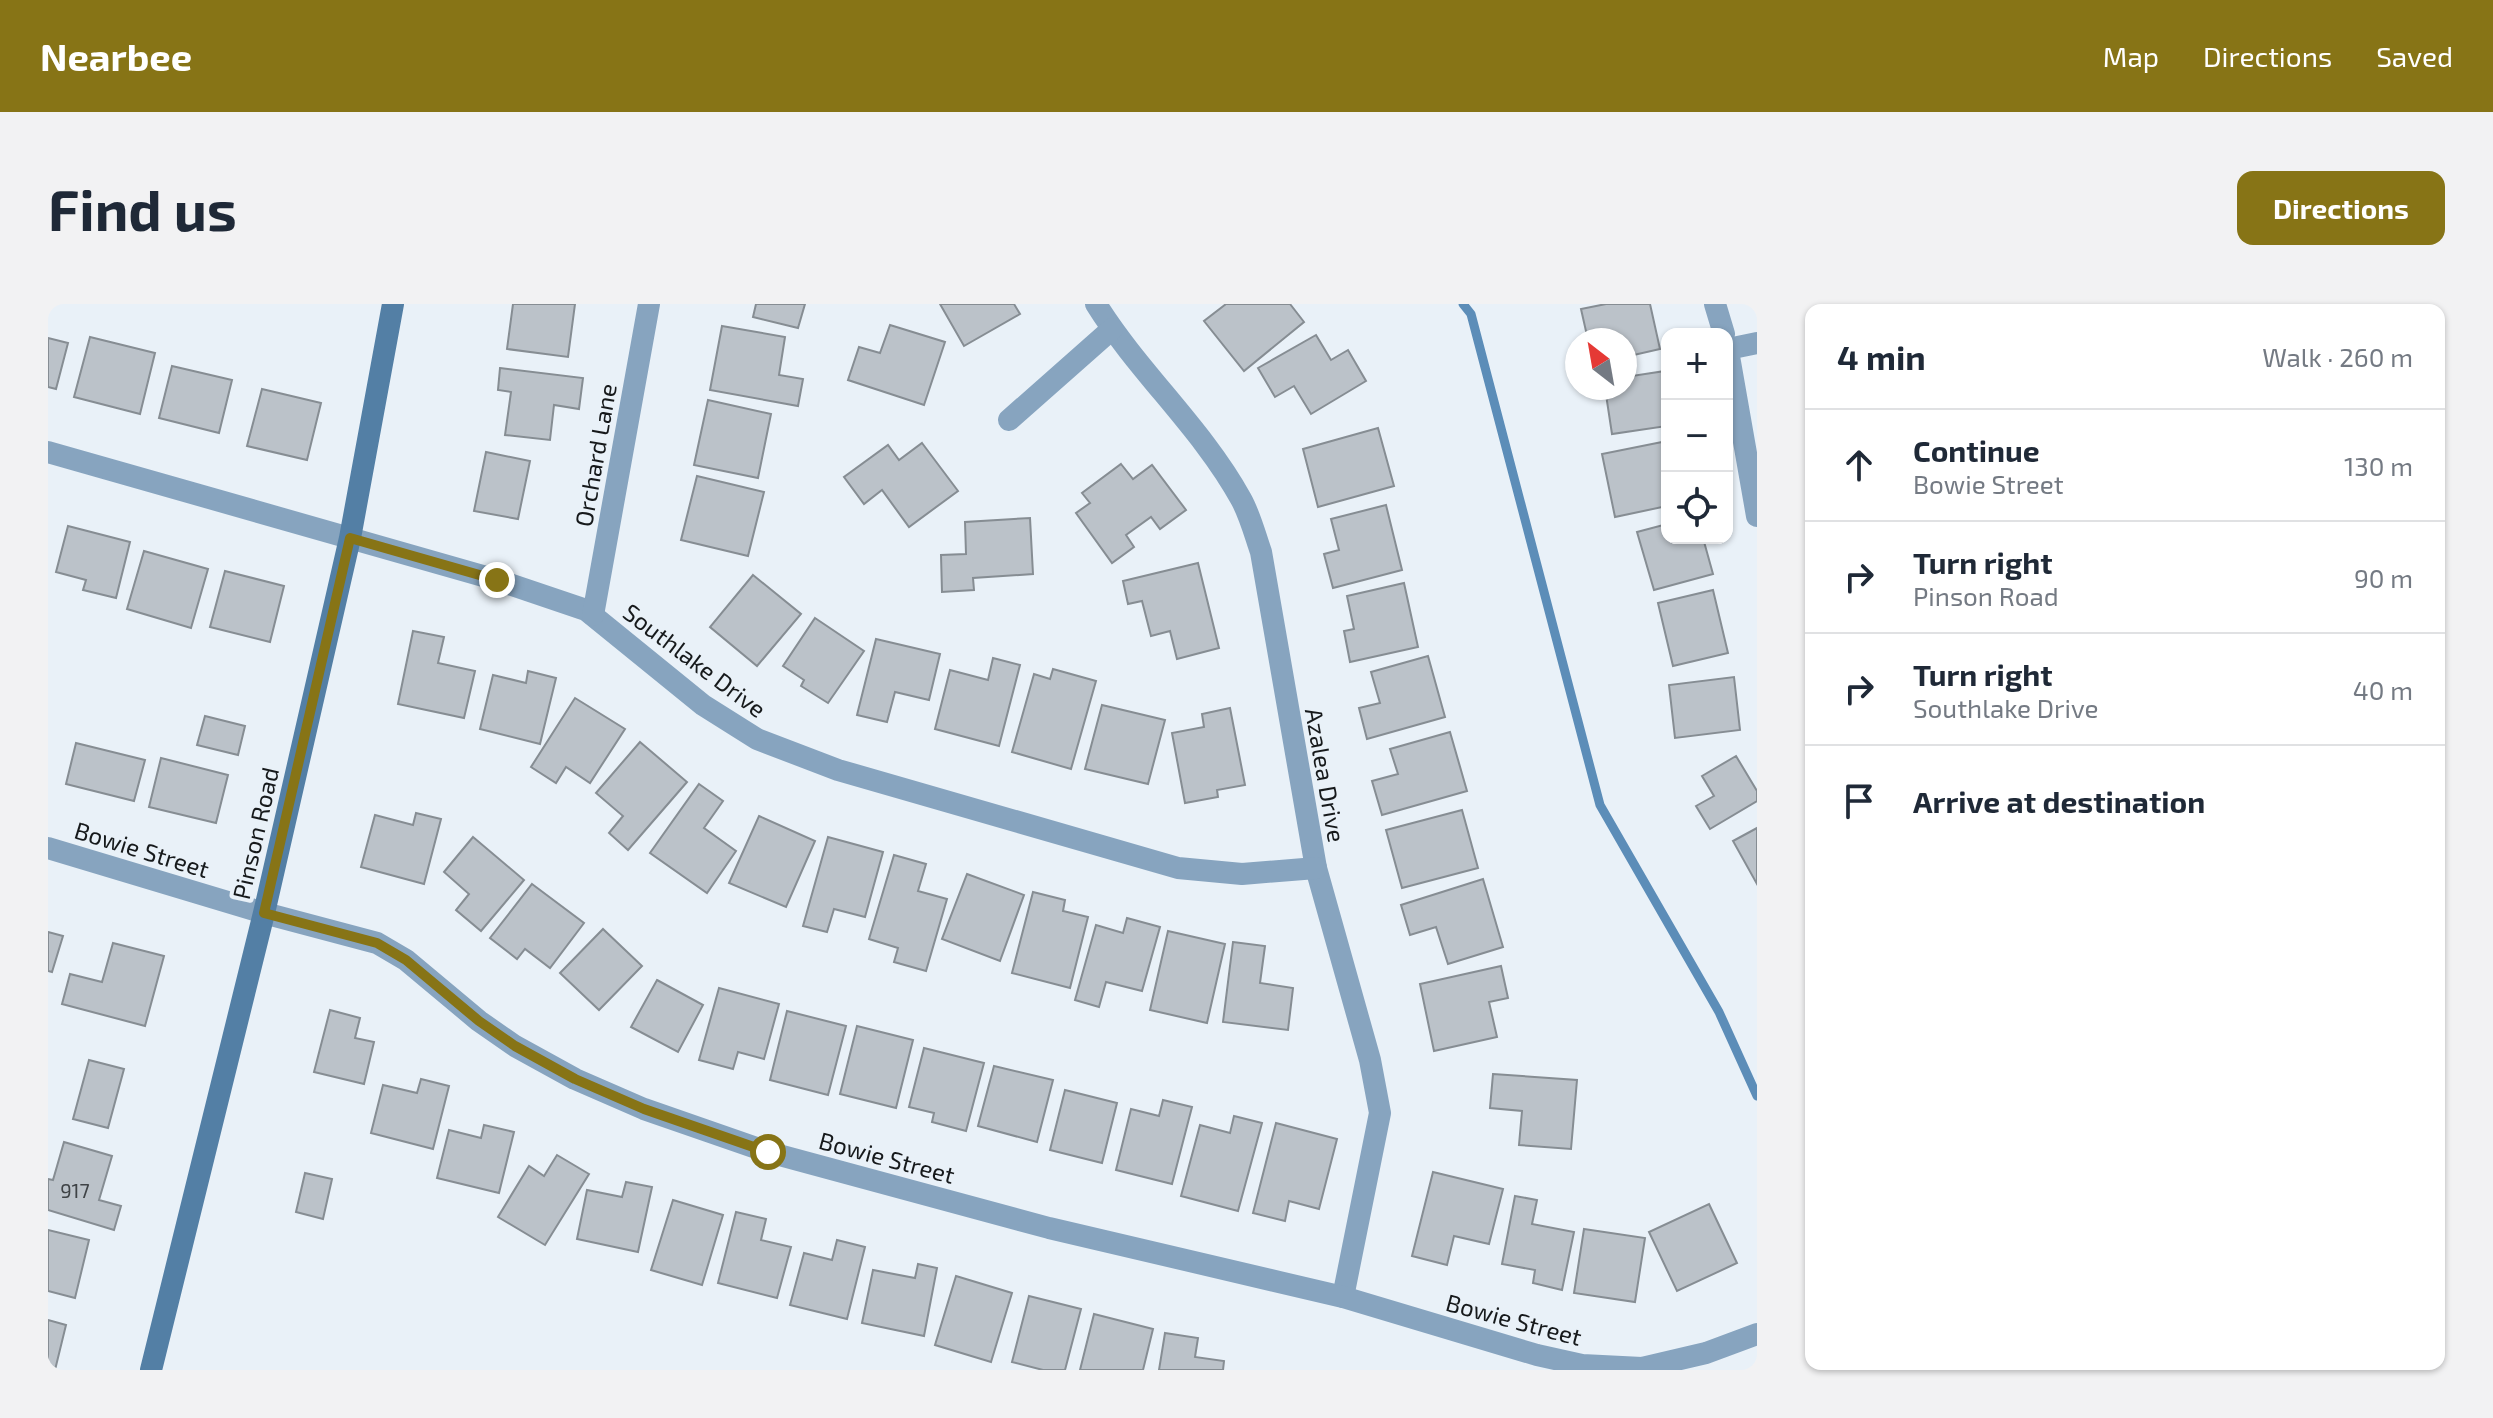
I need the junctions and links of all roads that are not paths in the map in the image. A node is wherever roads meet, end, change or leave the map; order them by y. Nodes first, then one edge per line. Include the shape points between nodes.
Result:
1 (393, 304) edge
2 (649, 304) edge
3 (1096, 304) edge
4 (1715, 304) edge
5 (1722, 328) edge
6 (1112, 329) junction
7 (1733, 342) edge
8 (1757, 343) edge
9 (1733, 381) edge
10 (1009, 420) dead end
11 (48, 452) edge
12 (1757, 516) edge
13 (350, 538) junction
14 (593, 615) junction
15 (48, 848) edge
16 (1316, 868) junction
17 (264, 913) junction
18 (1343, 1297) junction
19 (1757, 1334) edge
20 (1634, 1369) edge
21 (151, 1370) edge

1 - 13 main road, Pinson Road
2 - 14 street, Orchard Lane
3 - 6 street, Azalea Drive
4 - 5 street
6 - 10 street
6 - 16 street, Azalea Drive via 1215,458 1242,502 1261,552
7 - 8 street
9 - 12 street
11 - 13 street, Southlake Drive
13 - 14 street, Southlake Drive via 497,580
13 - 17 main road, Pinson Road
14 - 16 street, Southlake Drive via 703,705 757,739 838,770 1178,868 1242,874
15 - 17 street, Bowie Street
16 - 18 street, Azalea Drive via 1380,1113
17 - 18 street, Bowie Street via 377,943 515,1046 575,1079 672,1118 768,1152 1049,1228
17 - 21 main road, Pinson Road
18 - 20 street, Bowie Street via 1537,1355
19 - 20 street, Bowie Street via 1706,1353

